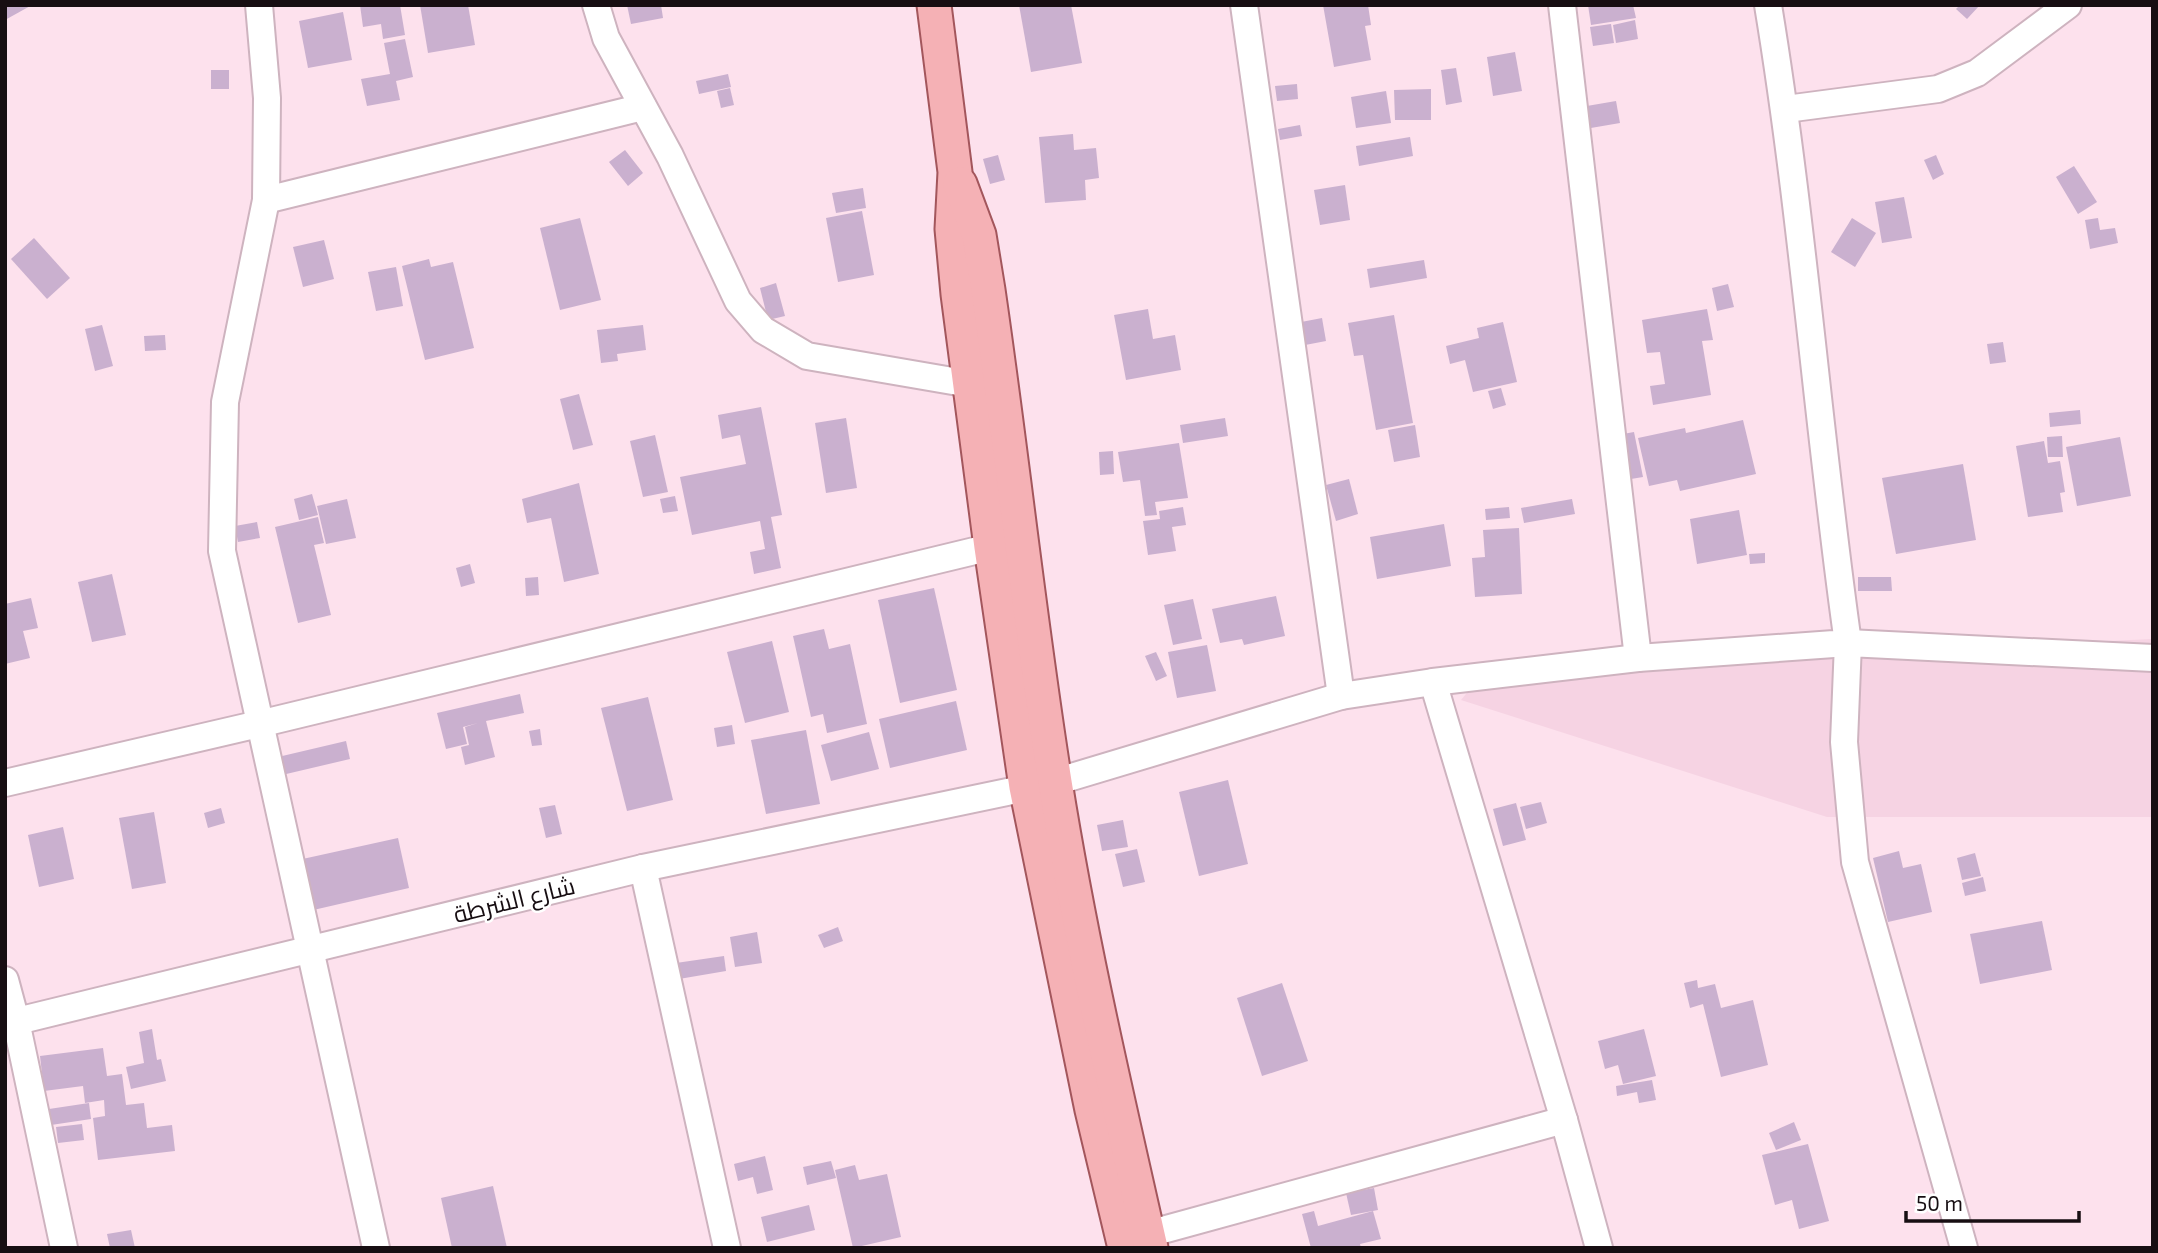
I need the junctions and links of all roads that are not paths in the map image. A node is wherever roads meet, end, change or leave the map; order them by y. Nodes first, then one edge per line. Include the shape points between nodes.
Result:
1 (259, 5) edge
2 (596, 5) edge
3 (934, 5) edge
4 (1244, 5) edge
5 (1562, 5) edge
6 (1768, 5) edge
7 (2068, 5) edge
8 (643, 107) junction
9 (1786, 109) junction
10 (955, 172) junction
11 (266, 200) junction
12 (970, 384) junction
13 (991, 547) junction
14 (1848, 643) junction
15 (1638, 658) junction
16 (2153, 658) edge
17 (1433, 682) junction
18 (1342, 696) junction
19 (259, 724) junction
20 (5, 783) edge
21 (1041, 784) junction
22 (643, 868) junction
23 (309, 949) junction
24 (5, 980) edge
25 (11, 1023) edge
26 (1564, 1121) junction
27 (1141, 1243) edge
28 (64, 1248) edge
29 (376, 1248) edge
30 (727, 1248) edge
31 (1599, 1248) edge
32 (1964, 1248) edge

1 - 11 street via 267,99
2 - 8 street via 606,38
3 - 10 main road
4 - 18 street
5 - 15 street
6 - 9 street
7 - 9 street via 1977,73 1938,89
8 - 11 street
8 - 12 street via 738,301 764,330 807,356
9 - 14 street
10 - 12 main road via 954,262
10 - 21 main road via 979,235 988,290
11 - 19 street via 225,402 222,551
12 - 13 main road
13 - 19 street
13 - 21 main road
14 - 15 street, شارع الشرطة
14 - 16 street, شارع الشرطة
14 - 32 street via 1844,742 1855,862
15 - 17 street, شارع الشرطة
17 - 18 street, شارع الشرطة
17 - 26 street
18 - 21 street, شارع الشرطة
19 - 20 street
19 - 23 street
21 - 22 street, شارع الشرطة
21 - 27 main road via 1089,1097
22 - 23 street, شارع الشرطة
22 - 30 street
23 - 25 street, شارع الشرطة
23 - 29 street
24 - 25 street
25 - 28 street
26 - 27 street
26 - 31 street

